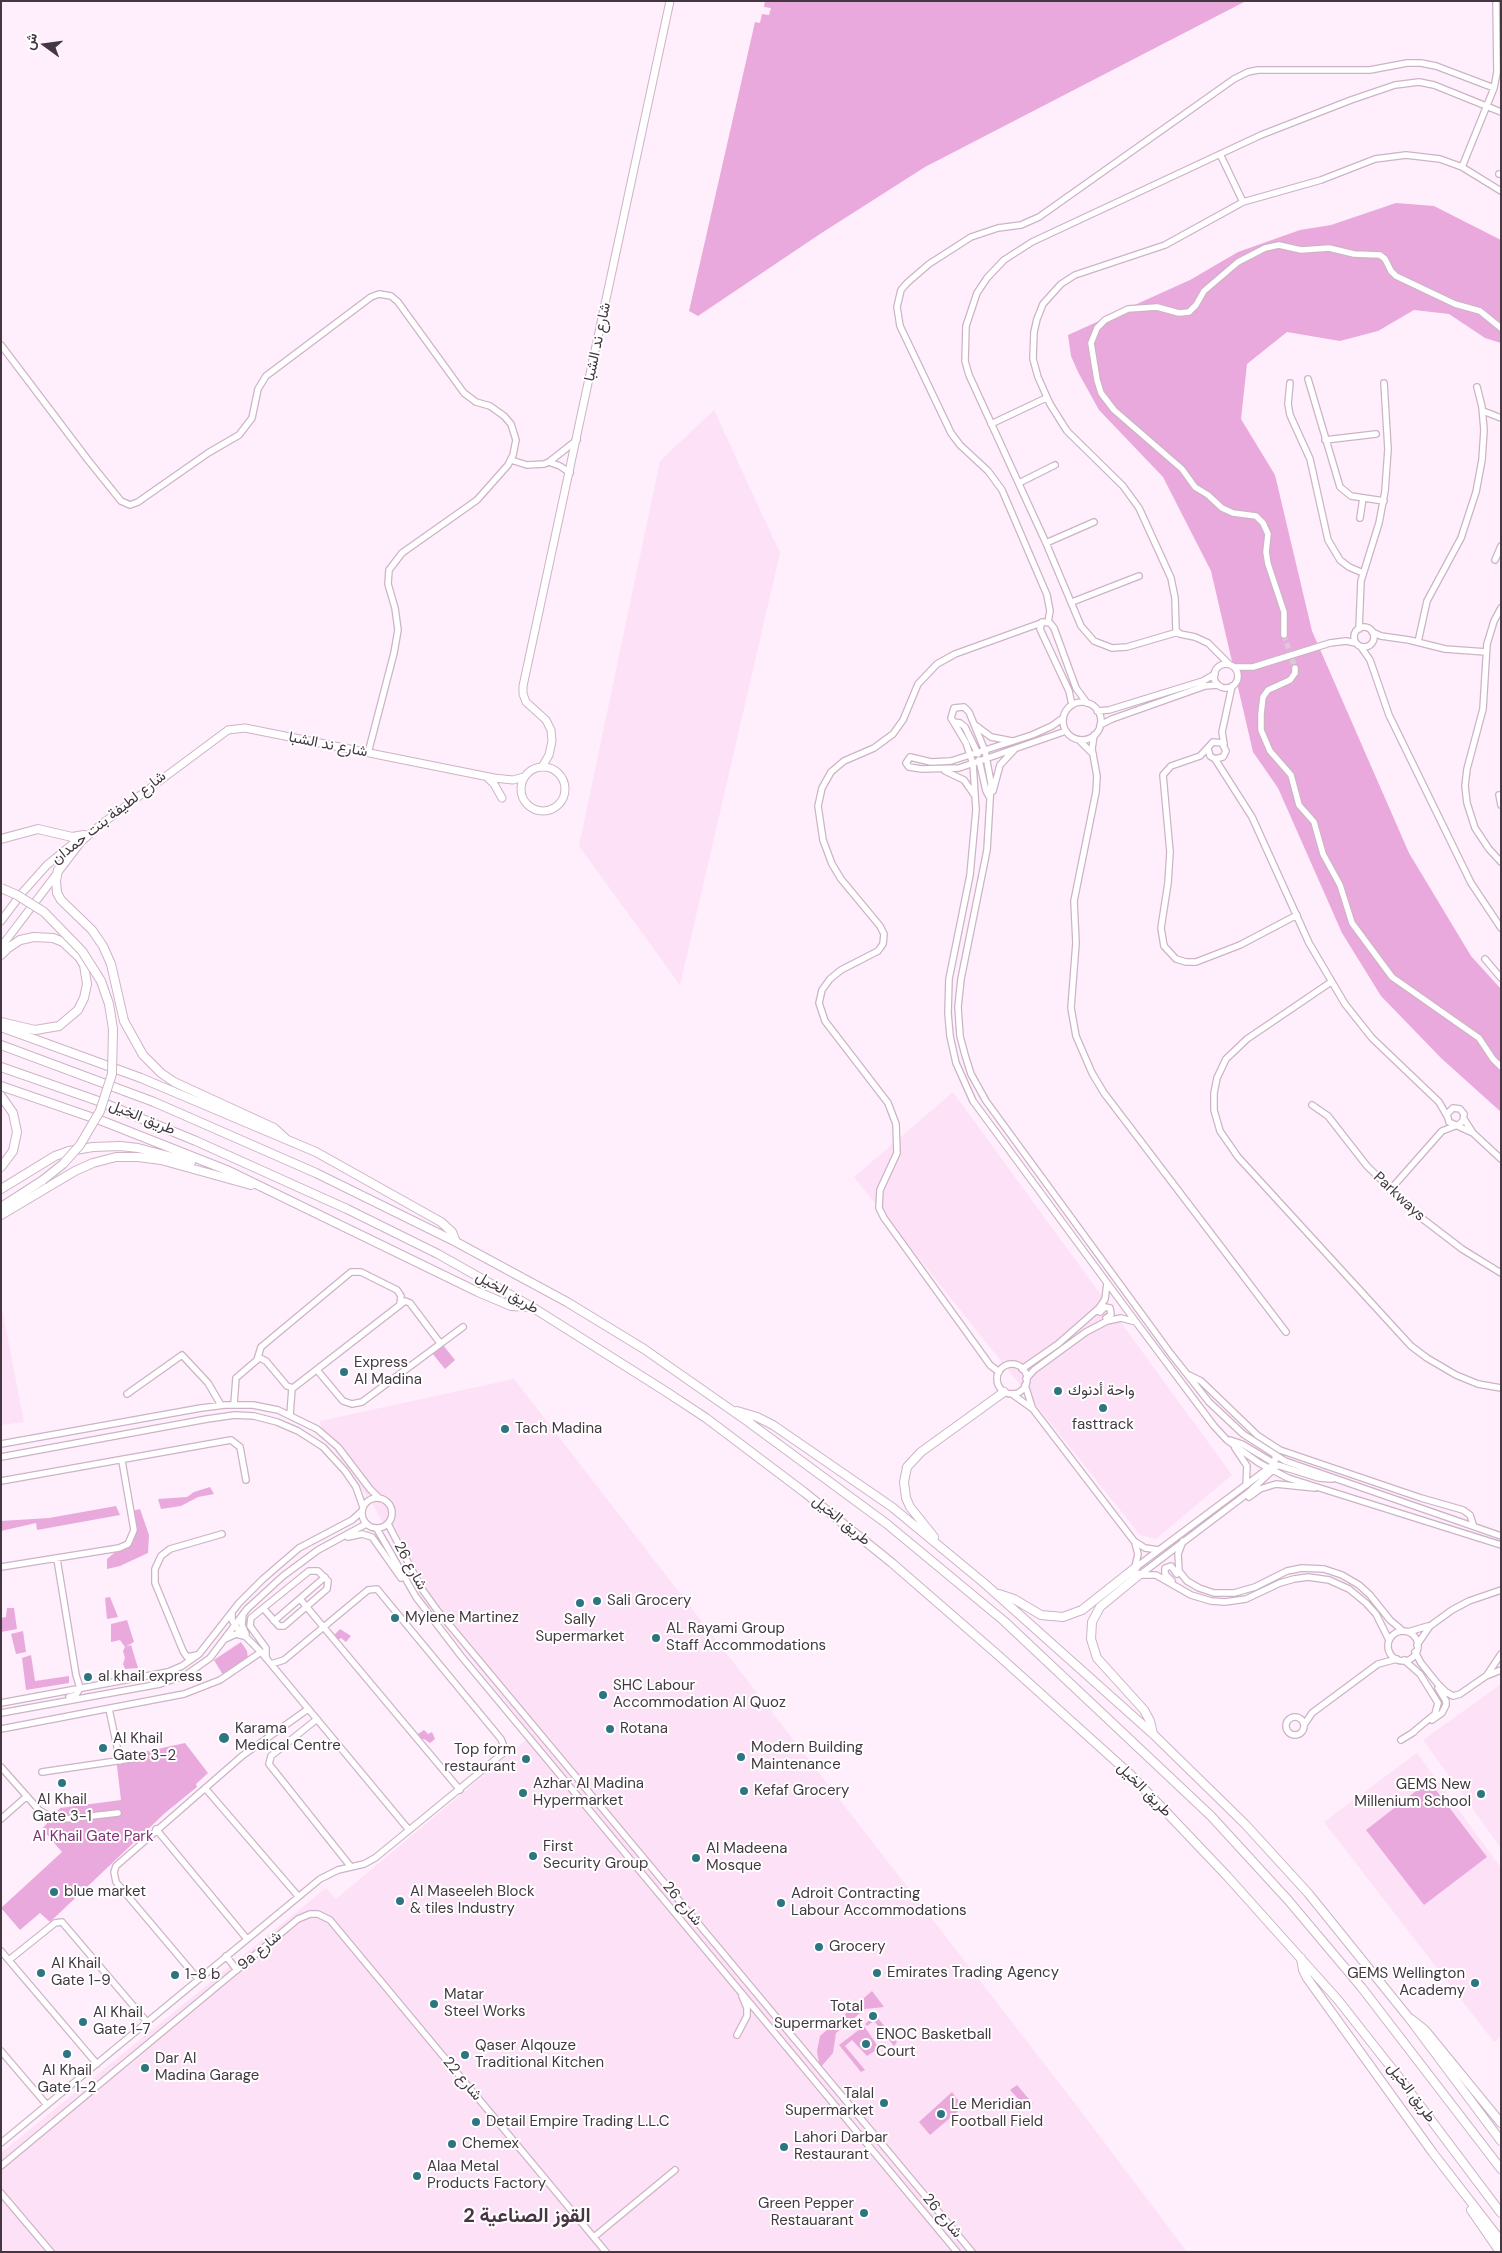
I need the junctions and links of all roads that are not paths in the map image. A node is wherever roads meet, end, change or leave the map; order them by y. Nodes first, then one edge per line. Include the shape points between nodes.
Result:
1 (670, 1) edge
2 (1496, 1) edge
3 (1494, 88) junction
4 (1488, 107) junction
5 (1501, 112) edge
6 (1220, 154) junction
7 (1462, 167) junction
8 (1501, 190) edge
9 (1243, 202) junction
10 (1501, 328) edge
11 (1, 344) edge
12 (1308, 379) dead end
13 (1384, 383) dead end
14 (1290, 384) dead end
15 (1477, 386) dead end
16 (1046, 398) junction
17 (1483, 411) junction
18 (1501, 418) edge
19 (991, 424) junction
20 (1376, 434) dead end
21 (577, 440) junction
22 (1325, 440) junction
23 (511, 460) junction
24 (549, 462) junction
25 (1055, 465) dead end
26 (570, 473) junction
27 (1019, 483) junction
28 (1362, 498) junction
29 (1384, 502) junction
30 (1360, 518) dead end
31 (1094, 522) dead end
32 (1046, 543) junction
33 (1501, 546) edge
34 (1495, 560) dead end
35 (1363, 573) junction
36 (1139, 576) dead end
37 (1072, 602) junction
38 (1501, 608) edge
39 (1359, 613) junction
40 (1048, 622) junction
41 (1041, 623) junction
42 (1359, 629) junction
43 (1370, 630) junction
44 (1178, 632) junction
45 (1284, 635) tunnel mouth
46 (1354, 635) junction
47 (1384, 636) junction
48 (1340, 641) junction
49 (1418, 642) junction
50 (1372, 643) junction
51 (1358, 645) junction
52 (1216, 650) junction
53 (1486, 652) junction
54 (1370, 660) junction
55 (1219, 666) junction
56 (1232, 666) junction
57 (1252, 667) junction
58 (1295, 668) dead end
59 (1214, 674) junction
60 (1238, 678) junction
61 (524, 682) junction
62 (1221, 686) junction
63 (1232, 686) junction
64 (1229, 701) junction
65 (1087, 703) junction
66 (1072, 705) junction
67 (1097, 711) junction
68 (1063, 718) junction
69 (954, 722) junction
70 (974, 724) junction
71 (1100, 726) junction
72 (1222, 729) junction
73 (1066, 731) junction
74 (1094, 735) junction
75 (1079, 740) junction
76 (1014, 742) junction
77 (1213, 742) junction
78 (1224, 744) junction
79 (1016, 749) junction
80 (1208, 749) junction
81 (985, 751) junction
82 (368, 753) junction
83 (977, 753) junction
84 (1093, 754) junction
85 (970, 755) junction
86 (1224, 755) junction
87 (1197, 757) junction
88 (1212, 757) junction
89 (987, 759) junction
90 (980, 761) junction
91 (973, 764) junction
92 (542, 766) junction
93 (173, 770) junction
94 (555, 770) junction
95 (943, 770) junction
96 (1225, 773) junction
97 (524, 777) junction
98 (490, 778) junction
99 (521, 792) junction
100 (1499, 795) dead end
101 (502, 798) dead end
102 (990, 798) junction
103 (976, 799) junction
104 (1501, 805) edge
105 (84, 835) junction
106 (1, 839) edge
107 (1501, 862) edge
108 (58, 870) junction
109 (1, 888) edge
110 (1297, 915) junction
111 (1, 921) edge
112 (1501, 928) edge
113 (1, 947) edge
114 (1, 955) edge
115 (1485, 959) dead end
116 (1501, 978) edge
117 (1332, 982) junction
118 (1, 1022) edge
119 (1, 1027) edge
120 (1, 1045) edge
121 (1501, 1067) edge
122 (1, 1068) edge
123 (1, 1086) edge
124 (1, 1096) edge
125 (1439, 1102) junction
126 (1312, 1104) dead end
127 (1453, 1108) junction
128 (1447, 1117) junction
129 (1464, 1119) junction
130 (1457, 1125) junction
131 (1442, 1132) junction
132 (1473, 1133) junction
133 (286, 1140) junction
134 (1501, 1159) edge
135 (1, 1167) edge
136 (229, 1171) junction
137 (1, 1188) edge
138 (267, 1189) junction
139 (1390, 1190) junction
140 (1, 1207) edge
141 (1, 1215) edge
142 (456, 1242) junction
143 (1501, 1273) edge
144 (1107, 1283) junction
145 (400, 1304) junction
146 (532, 1307) junction
147 (1136, 1322) junction
148 (1081, 1325) junction
149 (463, 1327) dead end
150 (1086, 1332) junction
151 (1286, 1332) dead end
152 (440, 1343) junction
153 (258, 1357) junction
154 (1022, 1369) junction
155 (317, 1370) junction
156 (999, 1372) junction
157 (1187, 1374) junction
158 (1026, 1382) junction
159 (292, 1388) junction
160 (1501, 1388) edge
161 (213, 1393) junction
162 (1008, 1393) junction
163 (127, 1394) dead end
164 (234, 1404) junction
165 (220, 1405) junction
166 (205, 1407) junction
167 (1033, 1409) junction
168 (733, 1410) junction
169 (290, 1415) junction
170 (1228, 1440) junction
171 (1, 1444) edge
172 (1, 1457) edge
173 (1276, 1457) junction
174 (122, 1461) junction
175 (1272, 1468) junction
176 (1334, 1478) junction
177 (246, 1480) dead end
178 (1, 1481) edge
179 (1246, 1485) junction
180 (1317, 1487) junction
181 (379, 1498) junction
182 (1421, 1498) junction
183 (1238, 1501) junction
184 (1406, 1502) junction
185 (363, 1509) junction
186 (366, 1524) junction
187 (388, 1524) junction
188 (1473, 1524) junction
189 (377, 1528) junction
190 (222, 1534) dead end
191 (1501, 1536) edge
192 (338, 1540) junction
193 (1134, 1541) junction
194 (1184, 1541) junction
195 (1501, 1545) edge
196 (943, 1548) junction
197 (1159, 1550) junction
198 (57, 1559) junction
199 (1, 1567) edge
200 (1137, 1571) junction
201 (325, 1577) junction
202 (1194, 1586) junction
203 (410, 1587) junction
204 (1178, 1589) junction
205 (1501, 1590) edge
206 (996, 1593) junction
207 (300, 1599) junction
208 (306, 1606) junction
209 (264, 1609) junction
210 (233, 1610) junction
211 (243, 1614) junction
212 (274, 1621) junction
213 (234, 1624) junction
214 (325, 1626) junction
215 (1430, 1626) junction
216 (1406, 1631) junction
217 (248, 1638) junction
218 (223, 1640) junction
219 (1389, 1640) junction
220 (1417, 1644) junction
221 (1388, 1647) junction
222 (470, 1650) junction
223 (183, 1651) junction
224 (261, 1652) junction
225 (1416, 1652) junction
226 (199, 1654) junction
227 (1501, 1654) edge
228 (461, 1656) junction
229 (266, 1658) junction
230 (1397, 1659) junction
231 (1404, 1660) junction
232 (271, 1664) junction
233 (1378, 1664) junction
234 (178, 1668) junction
235 (1501, 1670) edge
236 (76, 1676) junction
237 (1486, 1676) junction
238 (1437, 1683) junction
239 (80, 1688) junction
240 (71, 1689) junction
241 (55, 1703) junction
242 (1, 1704) edge
243 (109, 1708) junction
244 (308, 1709) junction
245 (1, 1713) edge
246 (1312, 1713) junction
247 (1297, 1717) junction
248 (317, 1719) junction
249 (1304, 1726) junction
250 (1, 1729) edge
251 (1412, 1733) junction
252 (1153, 1734) junction
253 (1401, 1740) dead end
254 (144, 1757) dead end
255 (120, 1761) junction
256 (1, 1766) edge
257 (42, 1772) dead end
258 (205, 1788) junction
259 (460, 1790) junction
260 (27, 1796) junction
261 (118, 1813) dead end
262 (1, 1819) edge
263 (156, 1829) junction
264 (409, 1830) junction
265 (351, 1867) junction
266 (298, 1896) junction
267 (314, 1913) joint
268 (247, 1938) junction
269 (1, 1951) edge
270 (226, 1956) junction
271 (1301, 1957) junction
272 (10, 1960) junction
273 (237, 1970) junction
274 (198, 1980) junction
275 (735, 1983) junction
276 (762, 2016) junction
277 (1409, 2018) junction
278 (777, 2019) junction
279 (147, 2022) junction
280 (738, 2035) dead end
281 (1, 2051) edge
282 (97, 2064) junction
283 (47, 2105) junction
284 (1501, 2123) edge
285 (1501, 2141) edge
286 (1, 2143) edge
287 (1, 2166) edge
288 (1501, 2169) edge
289 (675, 2170) dead end
290 (1, 2193) edge
291 (1466, 2194) junction
292 (1501, 2213) edge
293 (594, 2237) junction
294 (1501, 2241) edge
295 (51, 2252) edge
296 (606, 2252) edge
297 (957, 2252) edge
298 (972, 2252) edge
299 (1500, 2252) edge

1 - 21 main road, شارع ند الشبا
2 - 3 street
3 - 4 street
3 - 40 street via 1421,63 1370,70 1248,72 1039,217 1021,225 971,237 929,264 907,283 897,307 900,326 951,433 1002,490 1047,595 1050,606
4 - 5 street
4 - 6 street via 1434,85 1403,83 1300,119
4 - 7 street
6 - 9 street
6 - 19 street via 1032,242 1004,260 987,278 970,309 964,343 969,375
7 - 8 street
7 - 9 street via 1427,156 1390,156
9 - 16 street via 1173,241 1075,275 1054,290 1037,319 1032,345 1035,368
10 - 45 street via 1480,311 1455,304 1396,276 1380,254 1354,254 1329,248 1301,250 1279,245 1265,248 1238,262 1204,291 1189,312 1179,313 1157,307 1128,309 1096,328 1091,343 1097,380 1114,410 1182,469 1195,487 1222,508 1239,515 1252,515 1263,523 1268,534 1268,564 1284,612
11 - 23 street via 110,487 123,502 132,505 213,449 239,435 252,418 260,385 269,373 371,297 385,294 398,302 464,393 495,409 508,420 516,440
12 - 22 street
13 - 29 street via 1388,454
14 - 35 street via 1290,415 1310,459 1328,540 1340,560
15 - 17 street
16 - 19 street
16 - 44 street via 1067,431 1123,486 1139,508 1171,578
17 - 18 street
17 - 49 street via 1483,454 1474,502 1457,547 1427,601
19 - 27 street
20 - 22 street
21 - 24 street
21 - 26 main road, شارع ند الشبا
22 - 28 street via 1340,487 1348,495
23 - 24 street via 527,465
23 - 82 street via 477,500 392,564 388,584 398,630
24 - 26 street
25 - 27 street
26 - 61 main road, شارع ند الشبا
27 - 32 street
28 - 29 street
28 - 30 street
29 - 35 street
31 - 32 street
32 - 37 street
33 - 34 street
35 - 39 street
36 - 37 street
37 - 44 street via 1086,634 1108,647 1127,647
38 - 53 street via 1491,629
39 - 42 street
39 - 43 street
40 - 41 street
40 - 65 street via 1054,628 1076,688
41 - 66 street via 1040,629 1069,691
41 - 156 street via 955,654 937,664 918,684 903,720 893,734 874,748 844,761 831,772 822,788 818,806 823,840 832,864 884,934 878,951 845,967 830,979 822,990 819,1003 825,1021 888,1103 896,1124 897,1153 880,1190 879,1208 979,1350
42 - 43 street
42 - 46 street
43 - 47 street
43 - 50 street
44 - 52 street via 1199,638
46 - 48 street
46 - 51 street
47 - 49 street
47 - 50 street
48 - 51 street
48 - 57 street
49 - 53 street via 1446,649
50 - 51 street via 1366,647
50 - 54 street
51 - 54 street
52 - 55 street
52 - 56 street
53 - 107 street via 1483,709 1465,786 1475,828
54 - 112 street via 1385,706 1471,883
55 - 56 street
55 - 59 street
56 - 57 street
56 - 60 street
57 - 60 street
58 - 121 street via 1290,680 1268,690 1264,697 1261,730 1270,751 1290,775 1298,805 1314,822 1320,847 1340,885 1352,923 1387,972 1479,1038
59 - 62 street
59 - 67 street via 1202,681
60 - 63 street
61 - 92 main road, شارع ند الشبا via 526,702 546,720 552,733 549,755
61 - 94 main road via 528,700 547,716 554,729 552,757
62 - 63 street
62 - 64 street
62 - 71 street via 1208,684
63 - 64 street
64 - 72 street
65 - 66 street
65 - 67 street
66 - 68 street
67 - 71 street
68 - 73 street
68 - 76 street via 1046,730
69 - 70 street via 954,708 962,706 968,710
69 - 83 street via 965,727
69 - 85 street
70 - 76 street via 992,737
70 - 81 street
71 - 74 street
72 - 77 street
72 - 78 street
73 - 75 street
73 - 79 street
74 - 75 street
74 - 84 street
75 - 84 street
76 - 81 street
77 - 78 street
77 - 80 street
78 - 86 street
79 - 89 street
79 - 102 street via 1000,765
80 - 87 street
80 - 88 street
81 - 83 street
81 - 89 street
82 - 93 main road, شارع ند الشبا via 237,728 220,734
82 - 98 main road, شارع ند الشبا
83 - 85 street
83 - 89 street
84 - 151 street via 1096,792 1074,901 1076,943 1071,1008 1076,1036 1104,1093
85 - 90 street
85 - 91 street
85 - 95 street via 946,762 910,758 906,761 909,767
86 - 88 street
86 - 96 street
87 - 88 street
87 - 110 street via 1171,766 1163,775 1170,852 1161,934 1167,951 1181,961 1196,962 1240,946
88 - 96 street
89 - 90 street
89 - 102 street
90 - 91 street
90 - 102 street
91 - 95 street
91 - 103 street
92 - 94 main road
92 - 97 main road
93 - 105 main road, شارع لطيفة بنت حمدان
93 - 108 main road, شارع لطيفة بنت حمدان via 93,831
94 - 99 main road via 565,787 564,797 555,807 546,811 536,810 525,801
95 - 103 street via 966,782
96 - 110 street via 1252,817
97 - 98 main road, شارع ند الشبا via 513,780
97 - 99 main road
98 - 99 main road, شارع ند الشبا via 514,785
98 - 101 main road
100 - 104 street
102 - 157 street via 985,868 959,998 960,1036 968,1065 986,1101
103 - 144 street via 970,875 948,990 948,1024 954,1056 963,1082 978,1109
105 - 106 highway via 72,837 38,829
105 - 111 main road, شارع لطيفة بنت حمدان via 51,862
108 - 113 main road, شارع لطيفة بنت حمدان
108 - 133 highway via 57,893 103,946 111,964 124,1020 148,1060 174,1082 274,1128
109 - 140 highway, bridge via 44,912 82,951 101,981 112,1016 114,1061 100,1111 80,1145 43,1180
110 - 117 street
114 - 118 highway via 20,940 53,938 80,957 87,984 78,1010 59,1026 35,1030
115 - 116 street
117 - 125 street via 1362,1027
117 - 160 street via 1247,1039 1226,1059 1214,1093 1214,1110 1220,1131 1238,1157 1412,1346 1456,1375 1478,1384
119 - 133 highway via 125,1072
120 - 142 highway, طريق الخيل via 170,1109 316,1173
122 - 146 highway, طريق الخيل via 101,1102 272,1174 430,1250
123 - 136 highway
124 - 135 highway via 13,1113 17,1132 13,1151
125 - 127 street
125 - 128 street
126 - 139 street, Parkways via 1328,1116
127 - 128 street
127 - 129 street via 1462,1110
128 - 130 street via 1451,1124
128 - 131 street
129 - 130 street
129 - 132 street
130 - 131 street
130 - 132 street
131 - 139 street
132 - 134 street
133 - 142 highway via 334,1161 442,1222
136 - 137 highway via 138,1148 102,1146 62,1153
136 - 138 highway
138 - 141 highway via 161,1160 124,1157 83,1167
138 - 146 highway via 484,1295 511,1306
139 - 143 street, Parkways via 1446,1238
142 - 168 highway, طريق الخيل via 607,1326
144 - 147 street
144 - 148 street via 1104,1302
145 - 152 street via 409,1302
145 - 153 street via 401,1296 397,1290 354,1271 261,1347
145 - 155 street
146 - 271 highway, طريق الخيل via 706,1418 892,1563 1131,1775
147 - 150 street via 1114,1318
147 - 170 street
148 - 150 street via 1103,1308 1111,1310 1110,1316
148 - 154 street
149 - 152 street
150 - 158 street via 1031,1372
152 - 155 street via 359,1403 343,1401
153 - 159 street
153 - 164 street via 236,1378
154 - 156 street via 1008,1365
154 - 158 street
155 - 159 street
156 - 162 street via 998,1384
157 - 173 street via 1225,1419
157 - 182 street via 1201,1382 1250,1429 1280,1450
158 - 162 street via 1020,1391
158 - 167 street
159 - 169 street
161 - 163 street via 208,1382 182,1355
161 - 165 street
161 - 166 street
162 - 167 street
162 - 196 highway via 918,1455 908,1467 904,1482 906,1498
164 - 165 street
164 - 169 street via 265,1407
165 - 166 street
166 - 171 street
167 - 193 street
168 - 196 highway via 757,1417 780,1429 885,1502
168 - 288 highway, طريق الخيل via 946,1571 1004,1621 1211,1816 1282,1893 1362,1988
169 - 181 street via 334,1442
170 - 173 street via 1242,1444 1272,1462
170 - 175 street
170 - 179 street via 1245,1463
172 - 185 street via 207,1419 254,1416 291,1428 318,1443 345,1471 360,1495
173 - 175 street
173 - 176 street
174 - 177 street via 232,1440 240,1447
174 - 178 street
174 - 198 street via 133,1525 131,1540 119,1548
175 - 176 street
175 - 179 street
175 - 180 street
175 - 183 street
176 - 184 street
179 - 197 street
180 - 183 street via 1310,1489 1276,1484
180 - 195 street
181 - 185 street via 372,1499
181 - 187 street via 388,1502 392,1511
182 - 184 street
182 - 188 street via 1466,1512 1472,1517
183 - 194 street
184 - 188 street
185 - 186 street
185 - 210 street via 352,1520 300,1548
186 - 189 street
186 - 192 street
187 - 189 street
187 - 222 street, شارع 26 via 422,1589
188 - 191 street
189 - 203 street, شارع 26
190 - 223 street via 170,1549 156,1564 155,1583
192 - 203 street via 359,1534 372,1537
192 - 211 street via 292,1569
193 - 197 street via 1145,1548
193 - 200 street via 1138,1554
194 - 200 street
194 - 202 street via 1178,1554 1178,1567
196 - 206 highway
197 - 200 street
198 - 199 street
198 - 236 street
200 - 204 street via 1156,1575
200 - 206 highway via 1082,1610 1063,1617 1041,1615 1014,1599
200 - 252 highway via 1100,1607 1092,1622 1090,1639 1097,1658 1144,1710
201 - 207 street
201 - 208 street via 328,1587
201 - 209 street via 317,1570 309,1571
202 - 204 street via 1184,1582 1172,1566 1167,1566 1164,1572
202 - 216 street via 1214,1593 1234,1593 1255,1587 1287,1571 1324,1569 1359,1584 1390,1620
203 - 228 street, شارع 26
204 - 219 street via 1204,1599 1232,1602 1294,1579 1329,1580 1349,1589 1366,1603 1376,1614
205 - 215 street via 1465,1602
206 - 252 highway
207 - 208 street
207 - 212 street
208 - 212 street via 284,1626 280,1627
208 - 214 street
209 - 212 street
209 - 229 street via 249,1623 266,1648
210 - 213 street
210 - 226 street
211 - 213 street
211 - 217 street via 242,1625
213 - 217 street
213 - 218 street
214 - 232 street via 284,1660
214 - 259 street
214 - 259 street via 368,1590 375,1588 380,1591 502,1741 504,1748 500,1756
215 - 216 street
215 - 220 street
216 - 219 street via 1396,1632
216 - 220 street
217 - 218 street via 236,1634
217 - 224 street
218 - 241 street via 204,1663 179,1678
219 - 221 street
220 - 225 street
221 - 230 street
221 - 233 street
222 - 228 street via 463,1650
222 - 278 street, شارع 26
223 - 226 street via 189,1657
223 - 234 street
224 - 229 street
224 - 243 street via 228,1676 197,1690 172,1698
225 - 231 street
225 - 238 street
226 - 234 street
227 - 237 street
228 - 275 street, شارع 26
229 - 232 street
230 - 231 street
230 - 233 street
231 - 251 street via 1420,1674 1438,1703 1435,1714
232 - 244 street
233 - 246 street
234 - 239 street
235 - 237 street
236 - 239 street
236 - 240 street
237 - 238 street via 1455,1696
238 - 251 street via 1446,1708
239 - 240 street
239 - 241 street via 74,1696
240 - 242 street
241 - 245 street
243 - 250 street
243 - 255 street
244 - 248 street
244 - 258 street via 252,1748
246 - 247 street
246 - 249 street
247 - 249 street
247 - 249 street via 1287,1722 1289,1732 1300,1733
248 - 264 street
248 - 265 street via 273,1755 269,1764
251 - 253 street
252 - 277 highway via 1287,1869
254 - 255 street
255 - 257 street
256 - 260 street
258 - 263 street
258 - 266 street
259 - 264 street
260 - 261 street via 39,1810 56,1819
260 - 262 street
263 - 268 street
263 - 274 street via 118,1863 114,1869 115,1879
264 - 265 street via 375,1858
265 - 266 street via 326,1875
266 - 268 street
267 - 273 street, 9a شارع via 298,1918
267 - 293 street, شارع 22 via 330,1920
268 - 270 street
269 - 272 street
270 - 273 street
270 - 274 street
271 - 291 highway via 1307,1978
271 - 292 highway, طريق الخيل via 1390,2066
272 - 279 street via 57,1922 63,1923
272 - 282 street
273 - 287 street, 9a شارع
274 - 279 street
275 - 276 street, شارع 26
275 - 280 street via 747,2012
276 - 278 street
276 - 297 street, شارع 26
277 - 284 highway via 1418,2022
277 - 285 highway
278 - 298 street, شارع 26
279 - 282 street
281 - 283 street
282 - 283 street
283 - 286 street
289 - 293 street
290 - 295 street
291 - 294 highway
291 - 299 highway via 1470,2208
293 - 296 street, شارع 22

